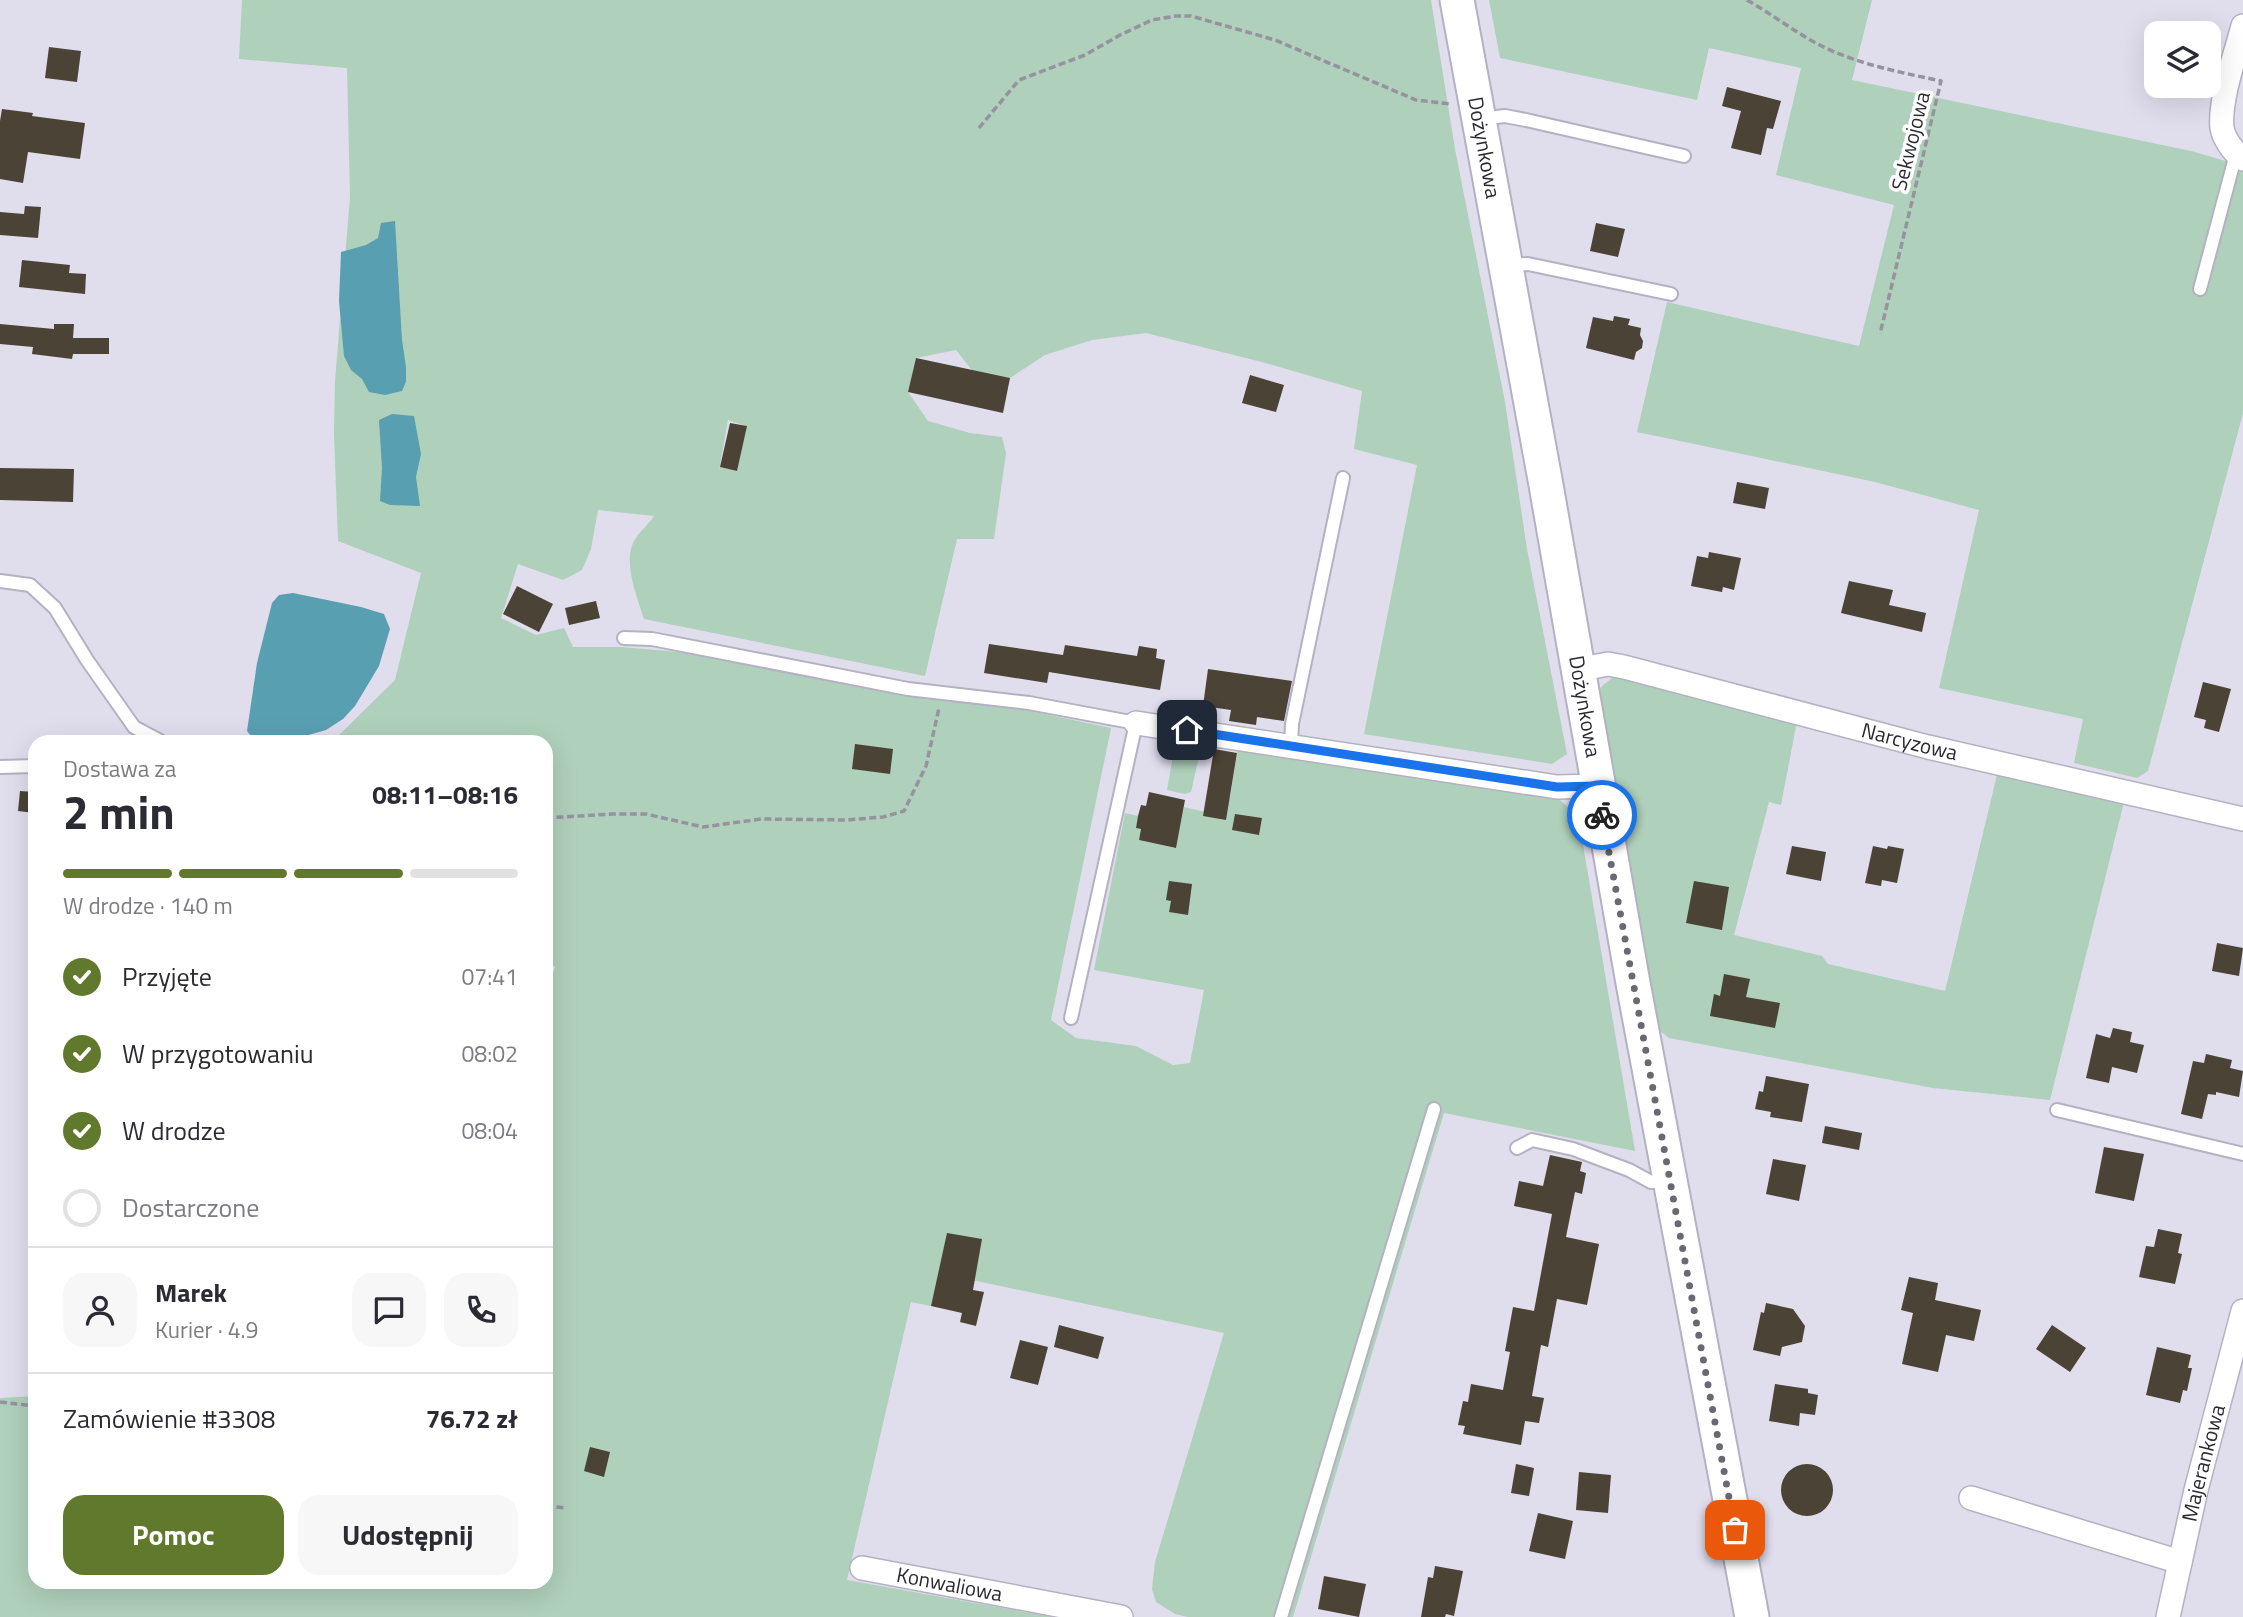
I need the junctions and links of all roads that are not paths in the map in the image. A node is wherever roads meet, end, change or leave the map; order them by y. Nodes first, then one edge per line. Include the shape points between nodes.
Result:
1 (1457, 0) edge
2 (2243, 26) edge
3 (1478, 112) junction
4 (1684, 156) dead end
5 (2239, 157) edge
6 (1506, 265) junction
7 (2200, 289) dead end
8 (1671, 293) dead end
9 (1343, 478) dead end
10 (0, 581) edge
11 (624, 638) dead end
12 (1577, 670) junction
13 (1136, 723) junction
14 (149, 735) edge
15 (1291, 746) junction
16 (28, 766) edge
17 (0, 767) edge
18 (1597, 786) junction
19 (2243, 819) edge
20 (1071, 1018) dead end
21 (1434, 1109) dead end
22 (2057, 1110) dead end
23 (1517, 1148) dead end
24 (2243, 1154) edge
25 (1670, 1181) junction
26 (2243, 1311) edge
27 (1971, 1498) dead end
28 (2180, 1562) junction
29 (862, 1568) dead end
30 (1121, 1617) edge
31 (1280, 1617) edge
32 (1752, 1617) edge
33 (2168, 1617) edge

1 - 3 street, Dożynkowa
2 - 5 street via 2222,108 2222,131
3 - 4 lane
3 - 6 street, Dożynkowa
5 - 7 lane
6 - 8 lane via 1528,264
6 - 12 street, Dożynkowa
9 - 15 lane
10 - 14 lane via 30,585 55,608 134,727
11 - 13 lane via 652,639 881,684
12 - 18 street, Dożynkowa
12 - 19 street, Narcyzowa via 1608,664 1624,667 1928,747
13 - 15 street
13 - 20 lane
15 - 18 street via 1557,787
16 - 17 lane
18 - 25 street, Dożynkowa
21 - 31 lane
22 - 24 lane
23 - 25 lane via 1532,1140 1550,1143 1651,1182
25 - 32 street, Dożynkowa
26 - 28 street, Majerankowa
27 - 28 street
28 - 33 street, Majerankowa
29 - 30 street, Konwaliowa

